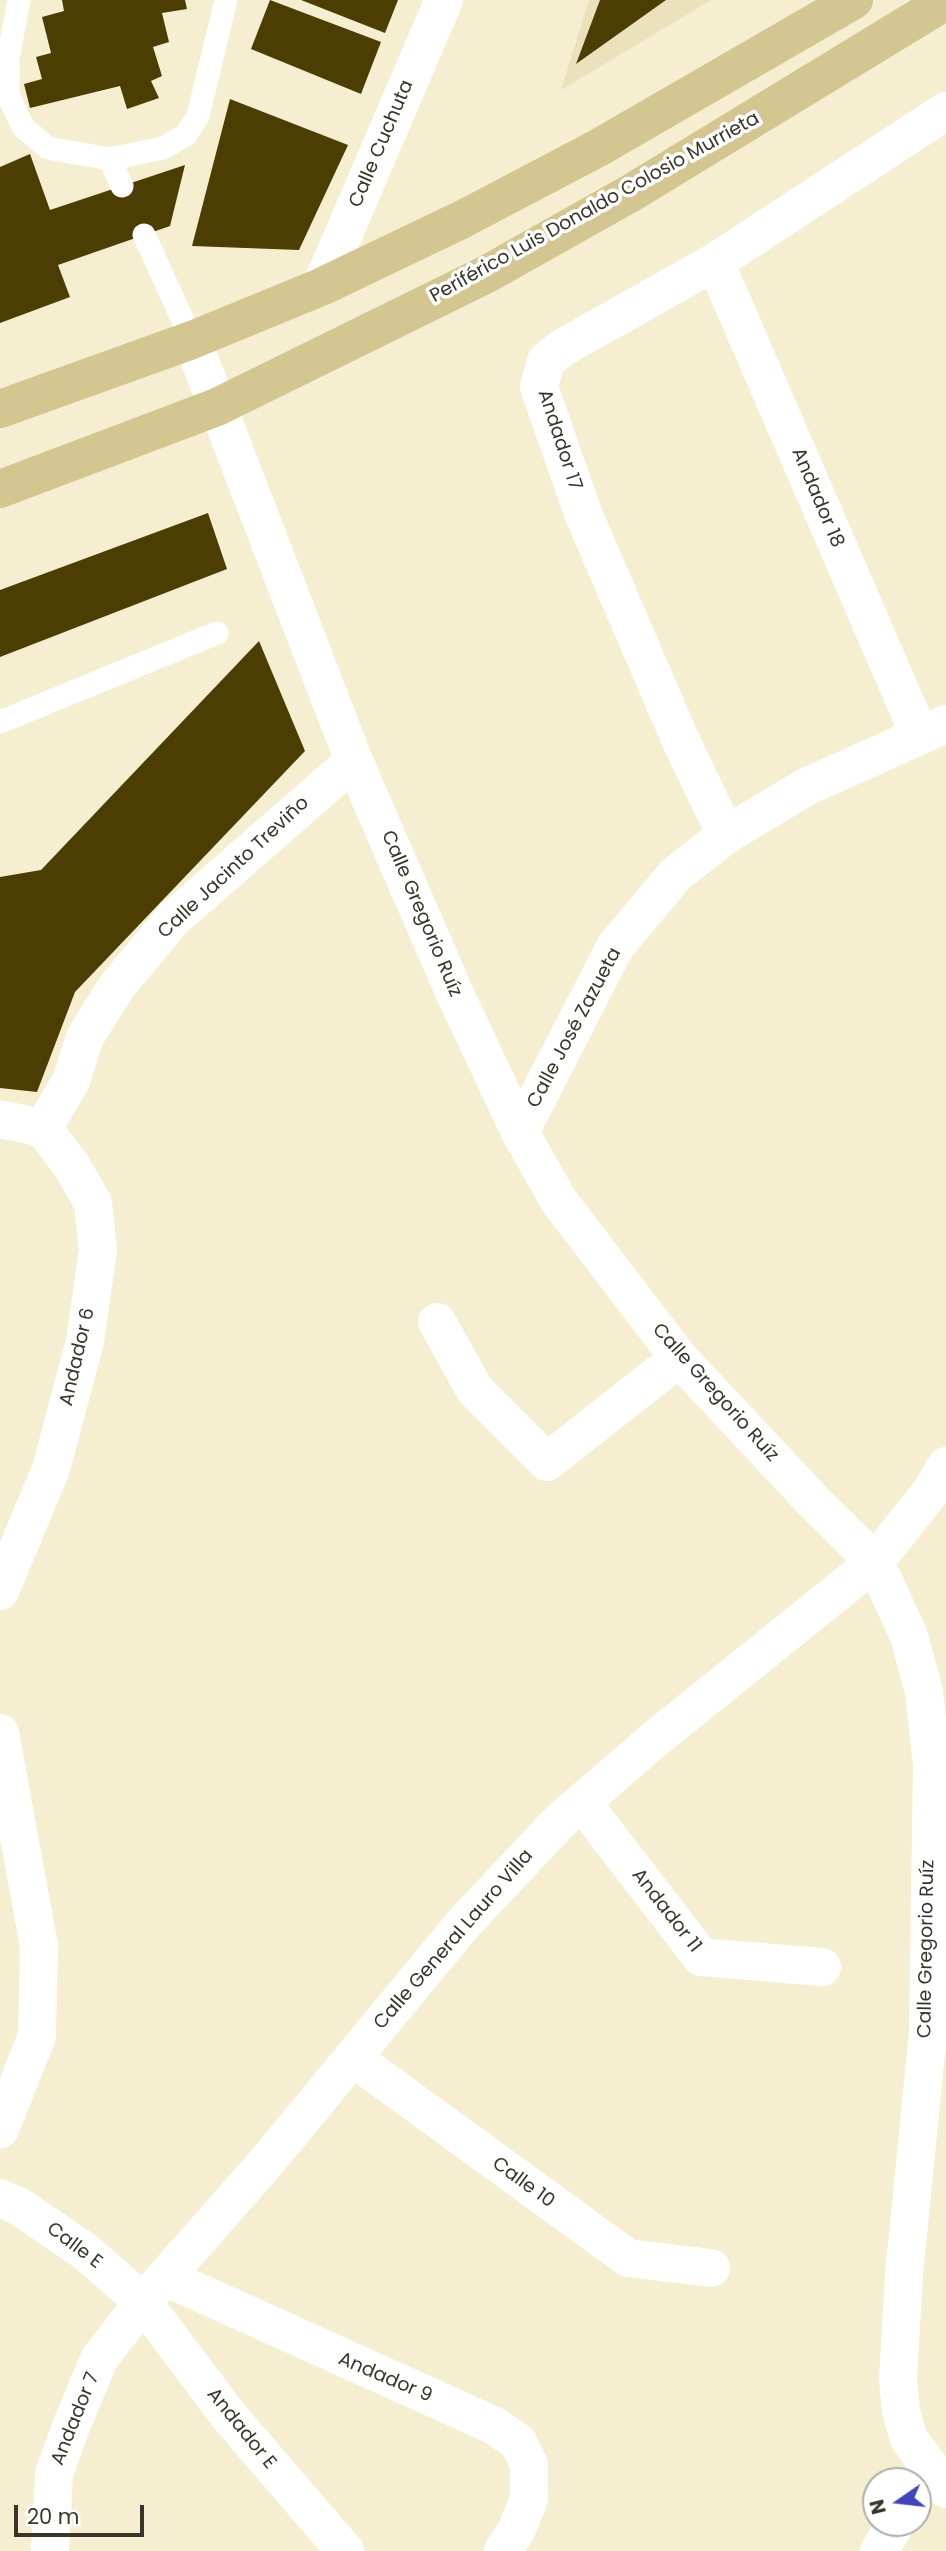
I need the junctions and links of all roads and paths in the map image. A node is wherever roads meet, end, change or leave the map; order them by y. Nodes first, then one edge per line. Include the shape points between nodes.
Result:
1 (19, 0) edge
2 (226, 0) edge
3 (444, 0) edge
4 (854, 0) edge
5 (946, 1) edge
6 (946, 111) edge
7 (110, 159) junction
8 (122, 186) dead end
9 (144, 235) dead end
10 (715, 261) junction
11 (321, 287) junction
12 (192, 340) junction
13 (217, 407) junction
14 (0, 409) edge
15 (0, 489) edge
16 (216, 633) dead end
17 (0, 722) edge
18 (932, 729) edge
19 (354, 761) junction
20 (726, 835) junction
21 (0, 1119) edge
22 (43, 1128) junction
23 (520, 1132) junction
24 (437, 1322) dead end
25 (679, 1357) junction
26 (941, 1482) edge
27 (875, 1562) junction
28 (0, 1591) edge
29 (0, 1733) edge
30 (939, 1766) edge
31 (582, 1802) junction
32 (822, 1967) dead end
33 (937, 2033) edge
34 (353, 2057) junction
35 (0, 2129) edge
36 (0, 2198) edge
37 (711, 2268) dead end
38 (155, 2290) junction
39 (923, 2467) edge
40 (510, 2540) edge
41 (50, 2551) edge
42 (345, 2551) edge

1 - 7 lane via 8,59 8,95 23,127 48,148
2 - 7 lane via 198,116 186,135 163,148
3 - 11 street, Calle Cuchuta
4 - 11 main road via 598,148
5 - 13 main road, Periférico Luis Donaldo Colosio Murrieta via 643,186 487,275
6 - 10 street, Andador 17
7 - 8 lane
9 - 12 lane
10 - 18 street, Andador 18
10 - 20 street, Andador 17 via 562,348 546,361 539,387 583,513
11 - 12 main road
12 - 13 street, Calle Gregorio Ruíz
12 - 14 main road
13 - 15 main road, Periférico Luis Donaldo Colosio Murrieta
13 - 19 street, Calle Gregorio Ruíz
16 - 17 lane
18 - 20 street, Calle José Zazueta via 806,787
19 - 22 street, Calle Jacinto Treviño via 173,919 117,986 85,1037 71,1081
19 - 23 street, Calle Gregorio Ruíz
20 - 23 street, Calle José Zazueta via 676,874 615,947
21 - 22 street
22 - 28 street, Andador 6 via 93,1203 98,1250 85,1341 51,1469
23 - 25 street, Calle Gregorio Ruíz via 559,1200
24 - 25 street via 475,1390 547,1462
25 - 27 street, Calle Gregorio Ruíz
26 - 27 street, Calle General Lauro Villa
27 - 30 street, Calle Gregorio Ruíz via 912,1647
27 - 31 street, Calle General Lauro Villa
29 - 35 street via 39,1946 37,2036
30 - 33 street, Calle Gregorio Ruíz via 927,1881
31 - 32 street, Andador 11 via 701,1957
31 - 34 street, Calle General Lauro Villa via 463,1924
33 - 39 street, Calle Gregorio Ruíz via 904,2274 898,2379 909,2439
34 - 37 street, Calle 10 via 628,2258
34 - 38 street, Calle General Lauro Villa
36 - 38 street, Calle E
38 - 40 street, Andador 9 via 495,2426 525,2453 531,2480 529,2499
38 - 41 street, Andador 7 via 100,2359 70,2429 54,2474
38 - 42 street, Andador E via 228,2415

